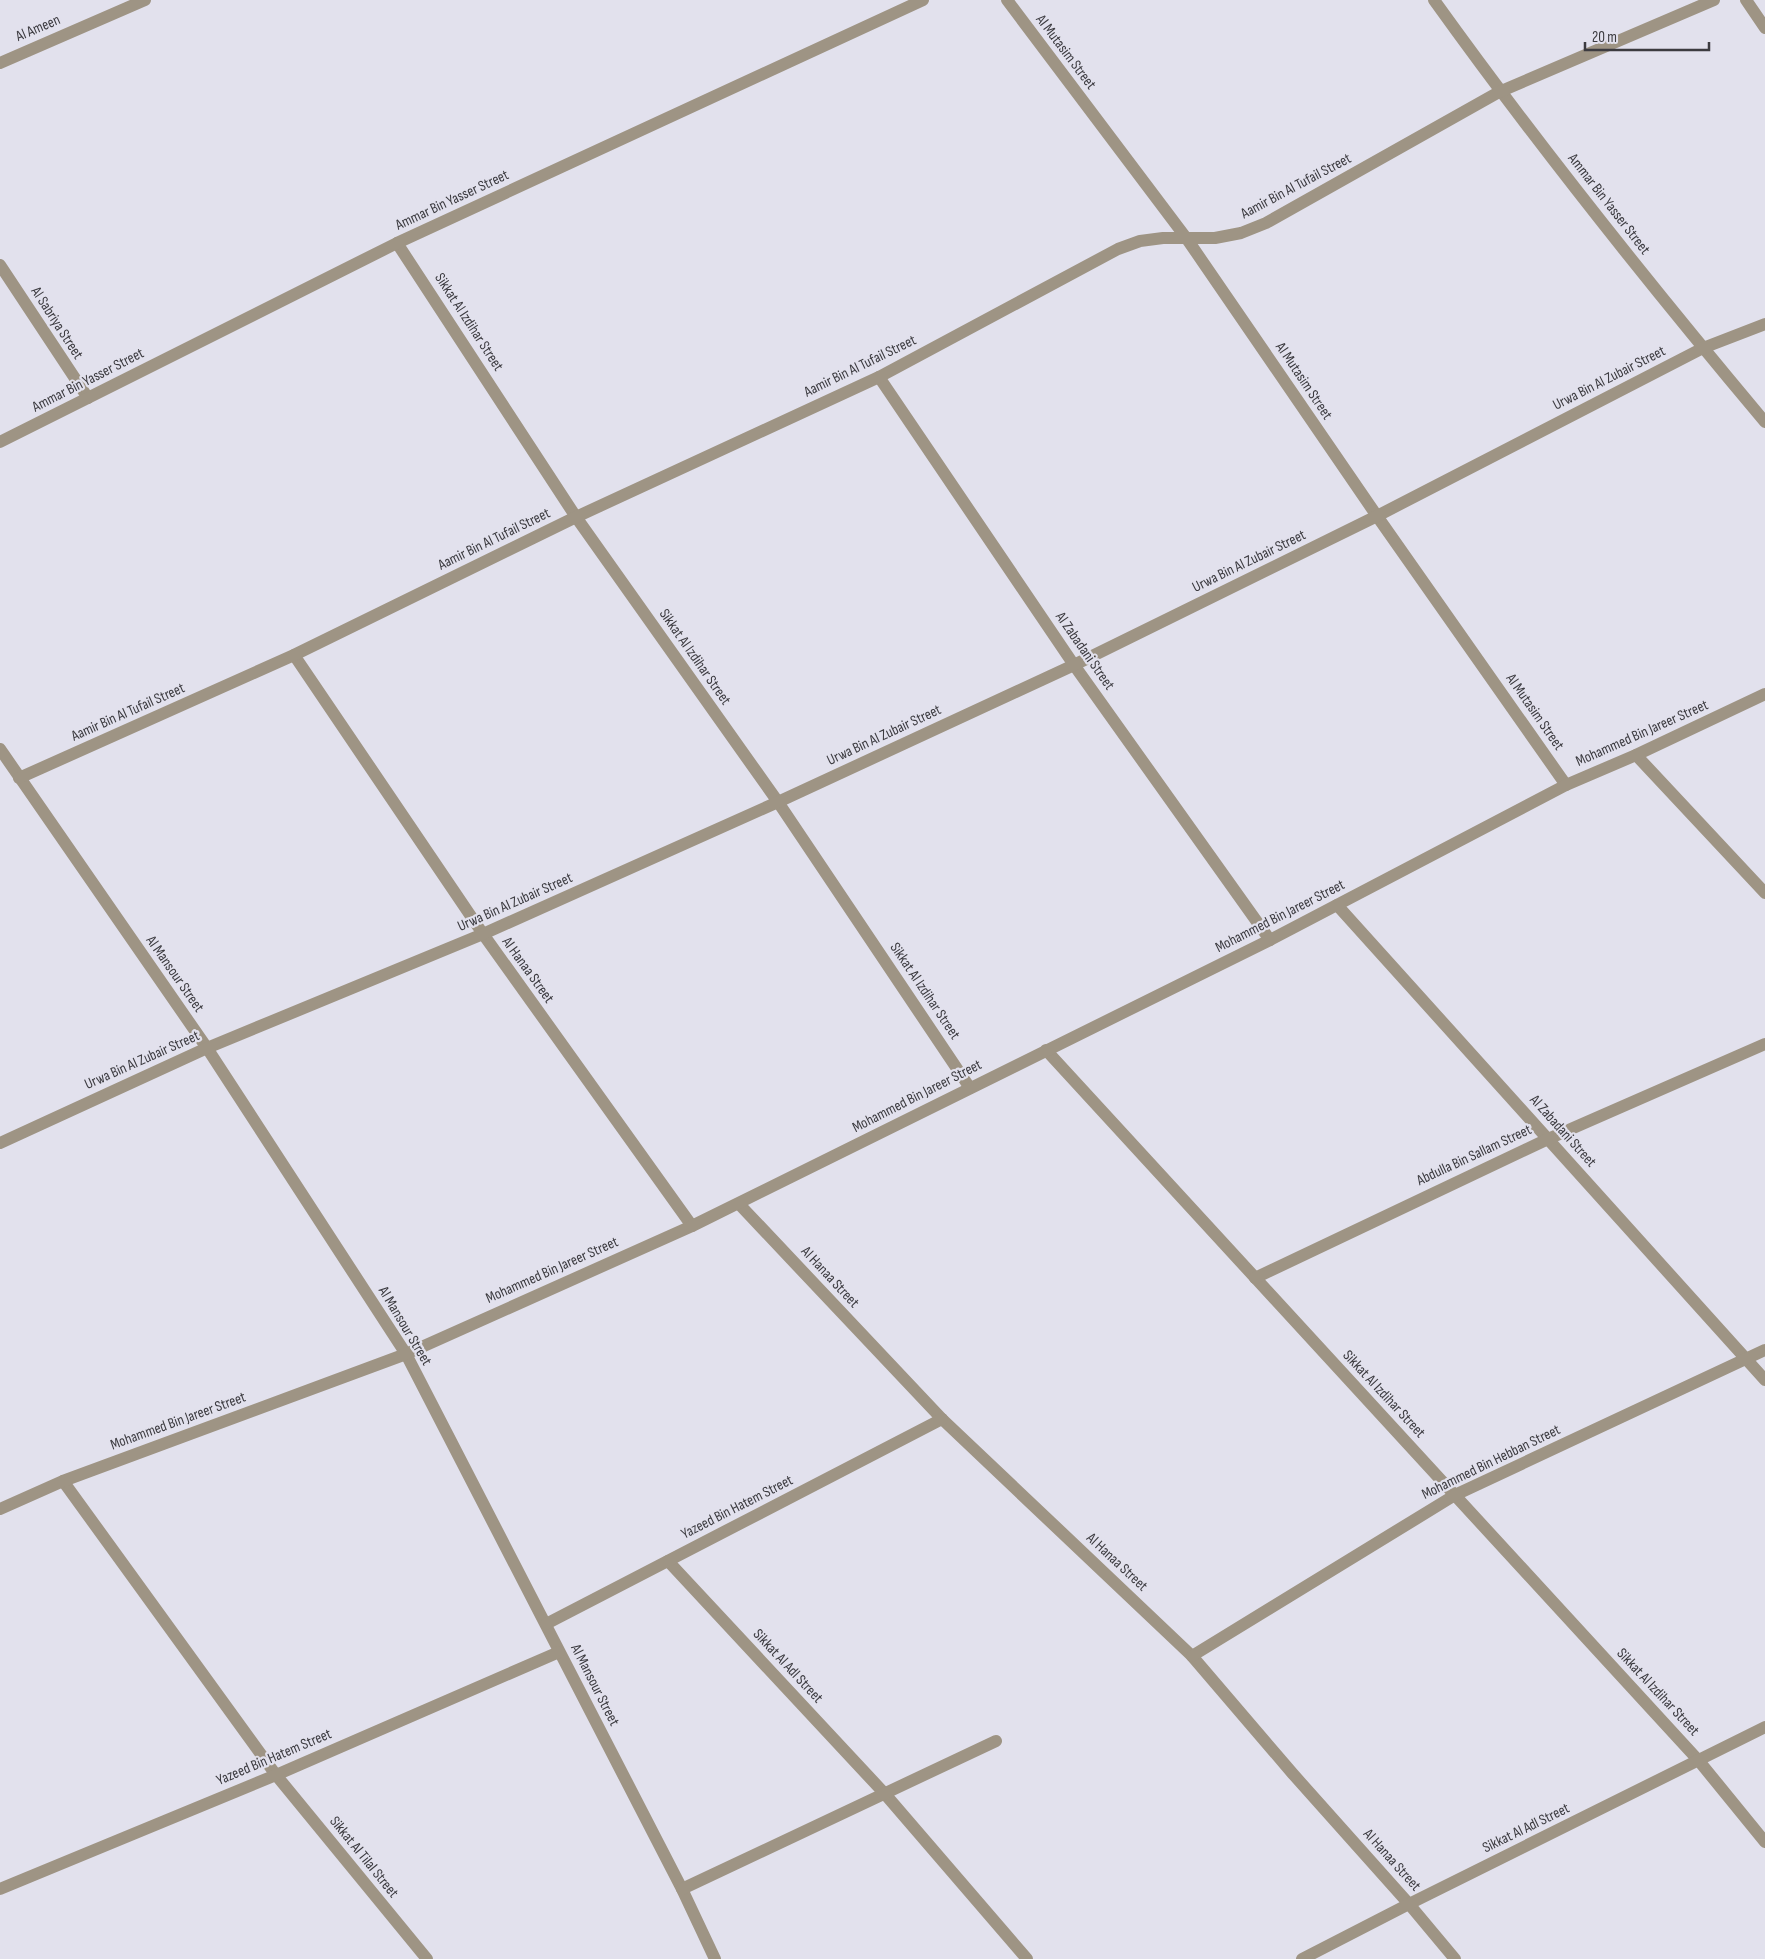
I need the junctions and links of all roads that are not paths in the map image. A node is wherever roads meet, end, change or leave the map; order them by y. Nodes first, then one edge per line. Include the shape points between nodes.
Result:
1 (145, 0) edge
2 (923, 0) edge
3 (1006, 0) edge
4 (1434, 0) edge
5 (1714, 0) edge
6 (1746, 0) edge
7 (1765, 28) edge
8 (0, 63) edge
9 (1499, 92) junction
10 (1187, 239) junction
11 (397, 243) junction
12 (0, 265) edge
13 (1765, 324) edge
14 (1703, 348) junction
15 (879, 377) junction
16 (88, 398) junction
17 (1765, 422) edge
18 (0, 442) edge
19 (1377, 516) junction
20 (576, 517) junction
21 (294, 656) junction
22 (1074, 665) junction
23 (1765, 694) edge
24 (0, 750) edge
25 (1636, 755) junction
26 (19, 778) junction
27 (1566, 785) junction
28 (778, 802) junction
29 (1765, 893) edge
30 (1337, 904) junction
31 (482, 934) junction
32 (1270, 940) junction
33 (1765, 1044) edge
34 (207, 1048) junction
35 (1046, 1050) junction
36 (970, 1088) junction
37 (1548, 1138) junction
38 (0, 1143) edge
39 (739, 1204) junction
40 (692, 1226) junction
41 (1255, 1278) junction
42 (1765, 1350) edge
43 (406, 1354) junction
44 (1746, 1359) junction
45 (1765, 1380) edge
46 (942, 1419) junction
47 (63, 1481) junction
48 (1455, 1495) junction
49 (0, 1509) edge
50 (668, 1561) junction
51 (546, 1624) junction
52 (560, 1652) junction
53 (1192, 1656) junction
54 (1765, 1727) edge
55 (996, 1741) dead end
56 (1699, 1761) junction
57 (276, 1775) junction
58 (885, 1794) junction
59 (1765, 1842) edge
60 (0, 1889) edge
61 (682, 1889) junction
62 (1409, 1904) junction
63 (427, 1959) edge
64 (715, 1959) edge
65 (1027, 1959) edge
66 (1302, 1959) edge
67 (1455, 1959) edge

1 - 8 street, Al Ameen
2 - 11 street, Ammar Bin Yasser Street
3 - 10 street, Al Mutasim Street
4 - 9 street, Ammar Bin Yasser Street
5 - 9 street, Aamir Bin Al Tufail Street
6 - 7 street
9 - 10 street, Aamir Bin Al Tufail Street via 1266,223 1241,233
9 - 14 street, Ammar Bin Yasser Street
10 - 15 street, Aamir Bin Al Tufail Street via 1148,240 1118,250
10 - 19 street, Al Mutasim Street
11 - 16 street, Ammar Bin Yasser Street
11 - 20 street, Sikkat Al Izdihar Street
12 - 16 street, Al Sabriya Street
13 - 14 street, Urwa Bin Al Zubair Street
14 - 17 street, Ammar Bin Yasser Street
14 - 19 street, Urwa Bin Al Zubair Street
15 - 20 street, Aamir Bin Al Tufail Street
15 - 22 street, Al Zabadani Street
16 - 18 street, Ammar Bin Yasser Street
19 - 22 street, Urwa Bin Al Zubair Street
19 - 27 street, Al Mutasim Street
20 - 21 street, Aamir Bin Al Tufail Street
20 - 28 street, Sikkat Al Izdihar Street
21 - 26 street, Aamir Bin Al Tufail Street
21 - 31 street, Al Hanaa Street
22 - 28 street, Urwa Bin Al Zubair Street
22 - 32 street, Al Zabadani Street
23 - 25 street, Mohammed Bin Jareer Street
24 - 26 street, Al Mansour Street
25 - 27 street, Mohammed Bin Jareer Street
25 - 29 street
26 - 34 street, Al Mansour Street
27 - 30 street, Mohammed Bin Jareer Street
28 - 31 street, Urwa Bin Al Zubair Street
28 - 36 street, Sikkat Al Izdihar Street
30 - 32 street, Mohammed Bin Jareer Street
30 - 37 street, Al Zabadani Street
31 - 34 street, Urwa Bin Al Zubair Street
31 - 40 street, Al Hanaa Street
32 - 35 street, Mohammed Bin Jareer Street
33 - 37 street, Abdulla Bin Sallam Street
34 - 38 street, Urwa Bin Al Zubair Street
34 - 43 street, Al Mansour Street
35 - 36 street, Mohammed Bin Jareer Street
35 - 41 street, Sikkat Al Izdihar Street
36 - 39 street, Mohammed Bin Jareer Street
37 - 41 street, Abdulla Bin Sallam Street
37 - 44 street, Al Zabadani Street
39 - 40 street, Mohammed Bin Jareer Street
39 - 46 street, Al Hanaa Street
40 - 43 street, Mohammed Bin Jareer Street
41 - 48 street, Sikkat Al Izdihar Street
42 - 44 street, Mohammed Bin Hebban Street
43 - 47 street, Mohammed Bin Jareer Street
43 - 51 street, Al Mansour Street
44 - 45 street, Al Zabadani Street
44 - 48 street, Mohammed Bin Hebban Street
46 - 50 street, Yazeed Bin Hatem Street
46 - 53 street, Al Hanaa Street
47 - 49 street, Mohammed Bin Jareer Street
47 - 57 street
48 - 53 street, Mohammed Bin Hebban Street
48 - 56 street, Sikkat Al Izdihar Street
50 - 51 street, Yazeed Bin Hatem Street
50 - 58 street, Sikkat Al Adl Street
51 - 52 street, Al Mansour Street
52 - 57 street, Yazeed Bin Hatem Street
52 - 61 street, Al Mansour Street
53 - 62 street, Al Hanaa Street
54 - 56 street, Sikkat Al Adl Street
55 - 58 street
56 - 59 street, Sikkat Al Izdihar Street
56 - 62 street, Sikkat Al Adl Street
57 - 60 street, Yazeed Bin Hatem Street
57 - 63 street, Sikkat Al Tilal Street
58 - 61 street
58 - 65 street, Sikkat Al Adl Street
61 - 64 street, Al Mansour Street
62 - 66 street, Sikkat Al Adl Street
62 - 67 street, Al Hanaa Street

